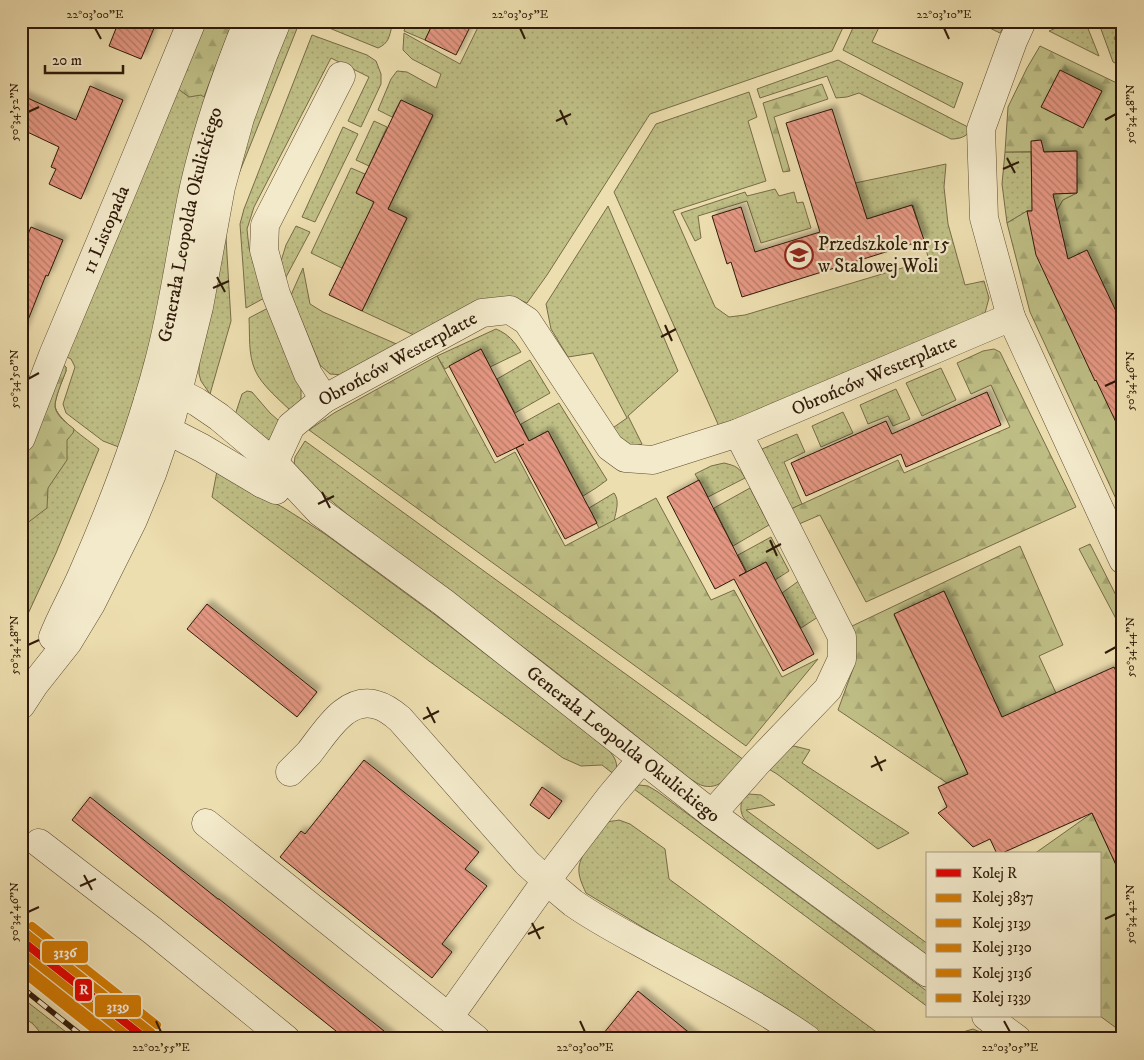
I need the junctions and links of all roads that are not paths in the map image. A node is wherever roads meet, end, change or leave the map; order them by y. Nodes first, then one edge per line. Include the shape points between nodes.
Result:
1 (192, 21) edge
2 (248, 21) edge
3 (277, 21) edge
4 (1022, 21) edge
5 (341, 76) dead end
6 (1011, 317) junction
7 (31, 385) edge
8 (178, 392) junction
9 (324, 399) junction
10 (147, 403) junction
11 (167, 430) junction
12 (738, 433) junction
13 (21, 438) edge
14 (268, 473) junction
15 (1123, 560) edge
16 (28, 695) edge
17 (642, 759) junction
18 (290, 772) dead end
19 (712, 814) junction
20 (206, 823) dead end
21 (39, 843) dead end
22 (546, 881) junction
23 (926, 972) edge
24 (449, 1018) junction
25 (989, 1018) edge
26 (286, 1039) edge
27 (476, 1039) edge
28 (807, 1039) edge
29 (1017, 1039) edge

1 - 7 street, 11 Listopada
2 - 10 street, Generała Leopolda Okulickiego via 206,140 171,314
3 - 8 street, Generała Leopolda Okulickiego via 240,118 221,187 199,307
4 - 6 street via 981,129 984,218
5 - 9 street via 265,226 264,250 276,294 308,374
6 - 12 street, Obrońców Westerplatte
6 - 15 street
7 - 13 street, 11 Listopada
8 - 10 street
8 - 11 street
8 - 14 street, Generała Leopolda Okulickiego via 219,417
9 - 12 street, Obrońców Westerplatte via 482,313 510,310 527,321 610,447 625,458 653,460
9 - 14 street, Obrońców Westerplatte via 290,426
10 - 11 street, Generała Leopolda Okulickiego
10 - 16 street via 118,490
11 - 14 street, Generała Leopolda Okulickiego via 202,448
11 - 16 street via 133,520 91,604 68,642
12 - 19 street via 842,637 842,659 828,689
14 - 17 street, Generała Leopolda Okulickiego via 443,602
17 - 19 street, Generała Leopolda Okulickiego
17 - 22 street
18 - 22 street via 345,711 361,703 378,705 400,718
19 - 23 street, Generała Leopolda Okulickiego
20 - 24 street
21 - 26 street
22 - 24 street
22 - 28 street via 597,919 730,991
24 - 27 street
25 - 29 street

